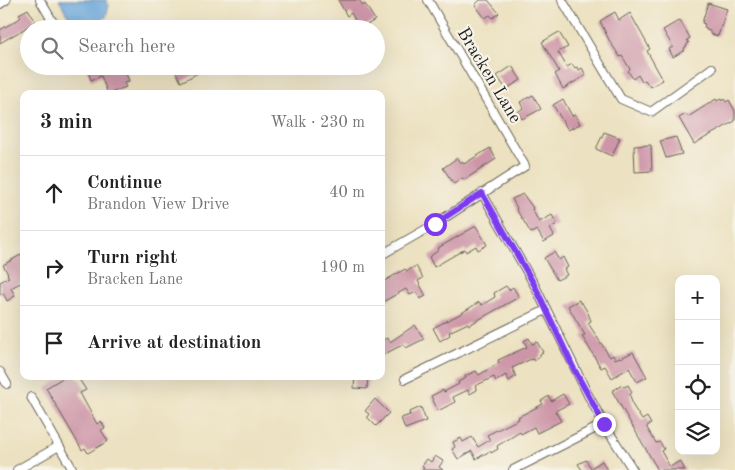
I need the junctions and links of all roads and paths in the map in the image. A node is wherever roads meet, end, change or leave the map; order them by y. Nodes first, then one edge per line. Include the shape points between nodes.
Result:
1 (6, 0) edge
2 (40, 0) edge
3 (428, 0) edge
4 (562, 0) edge
5 (0, 4) edge
6 (52, 20) edge
7 (712, 68) dead end
8 (482, 193) junction
9 (385, 253) edge
10 (546, 310) junction
11 (0, 372) edge
12 (405, 379) dead end
13 (7, 384) dead end
14 (31, 397) dead end
15 (604, 424) junction
16 (59, 446) junction
17 (17, 470) edge
18 (73, 470) edge
19 (513, 470) edge
20 (634, 470) edge

1 - 5 street
2 - 6 street
3 - 8 street, Bracken Lane via 525,166
4 - 7 street via 621,99 651,112
8 - 9 street
8 - 10 street
10 - 12 street
10 - 15 street
11 - 13 street
14 - 16 street
15 - 19 street
15 - 20 street
16 - 17 street
16 - 18 street

